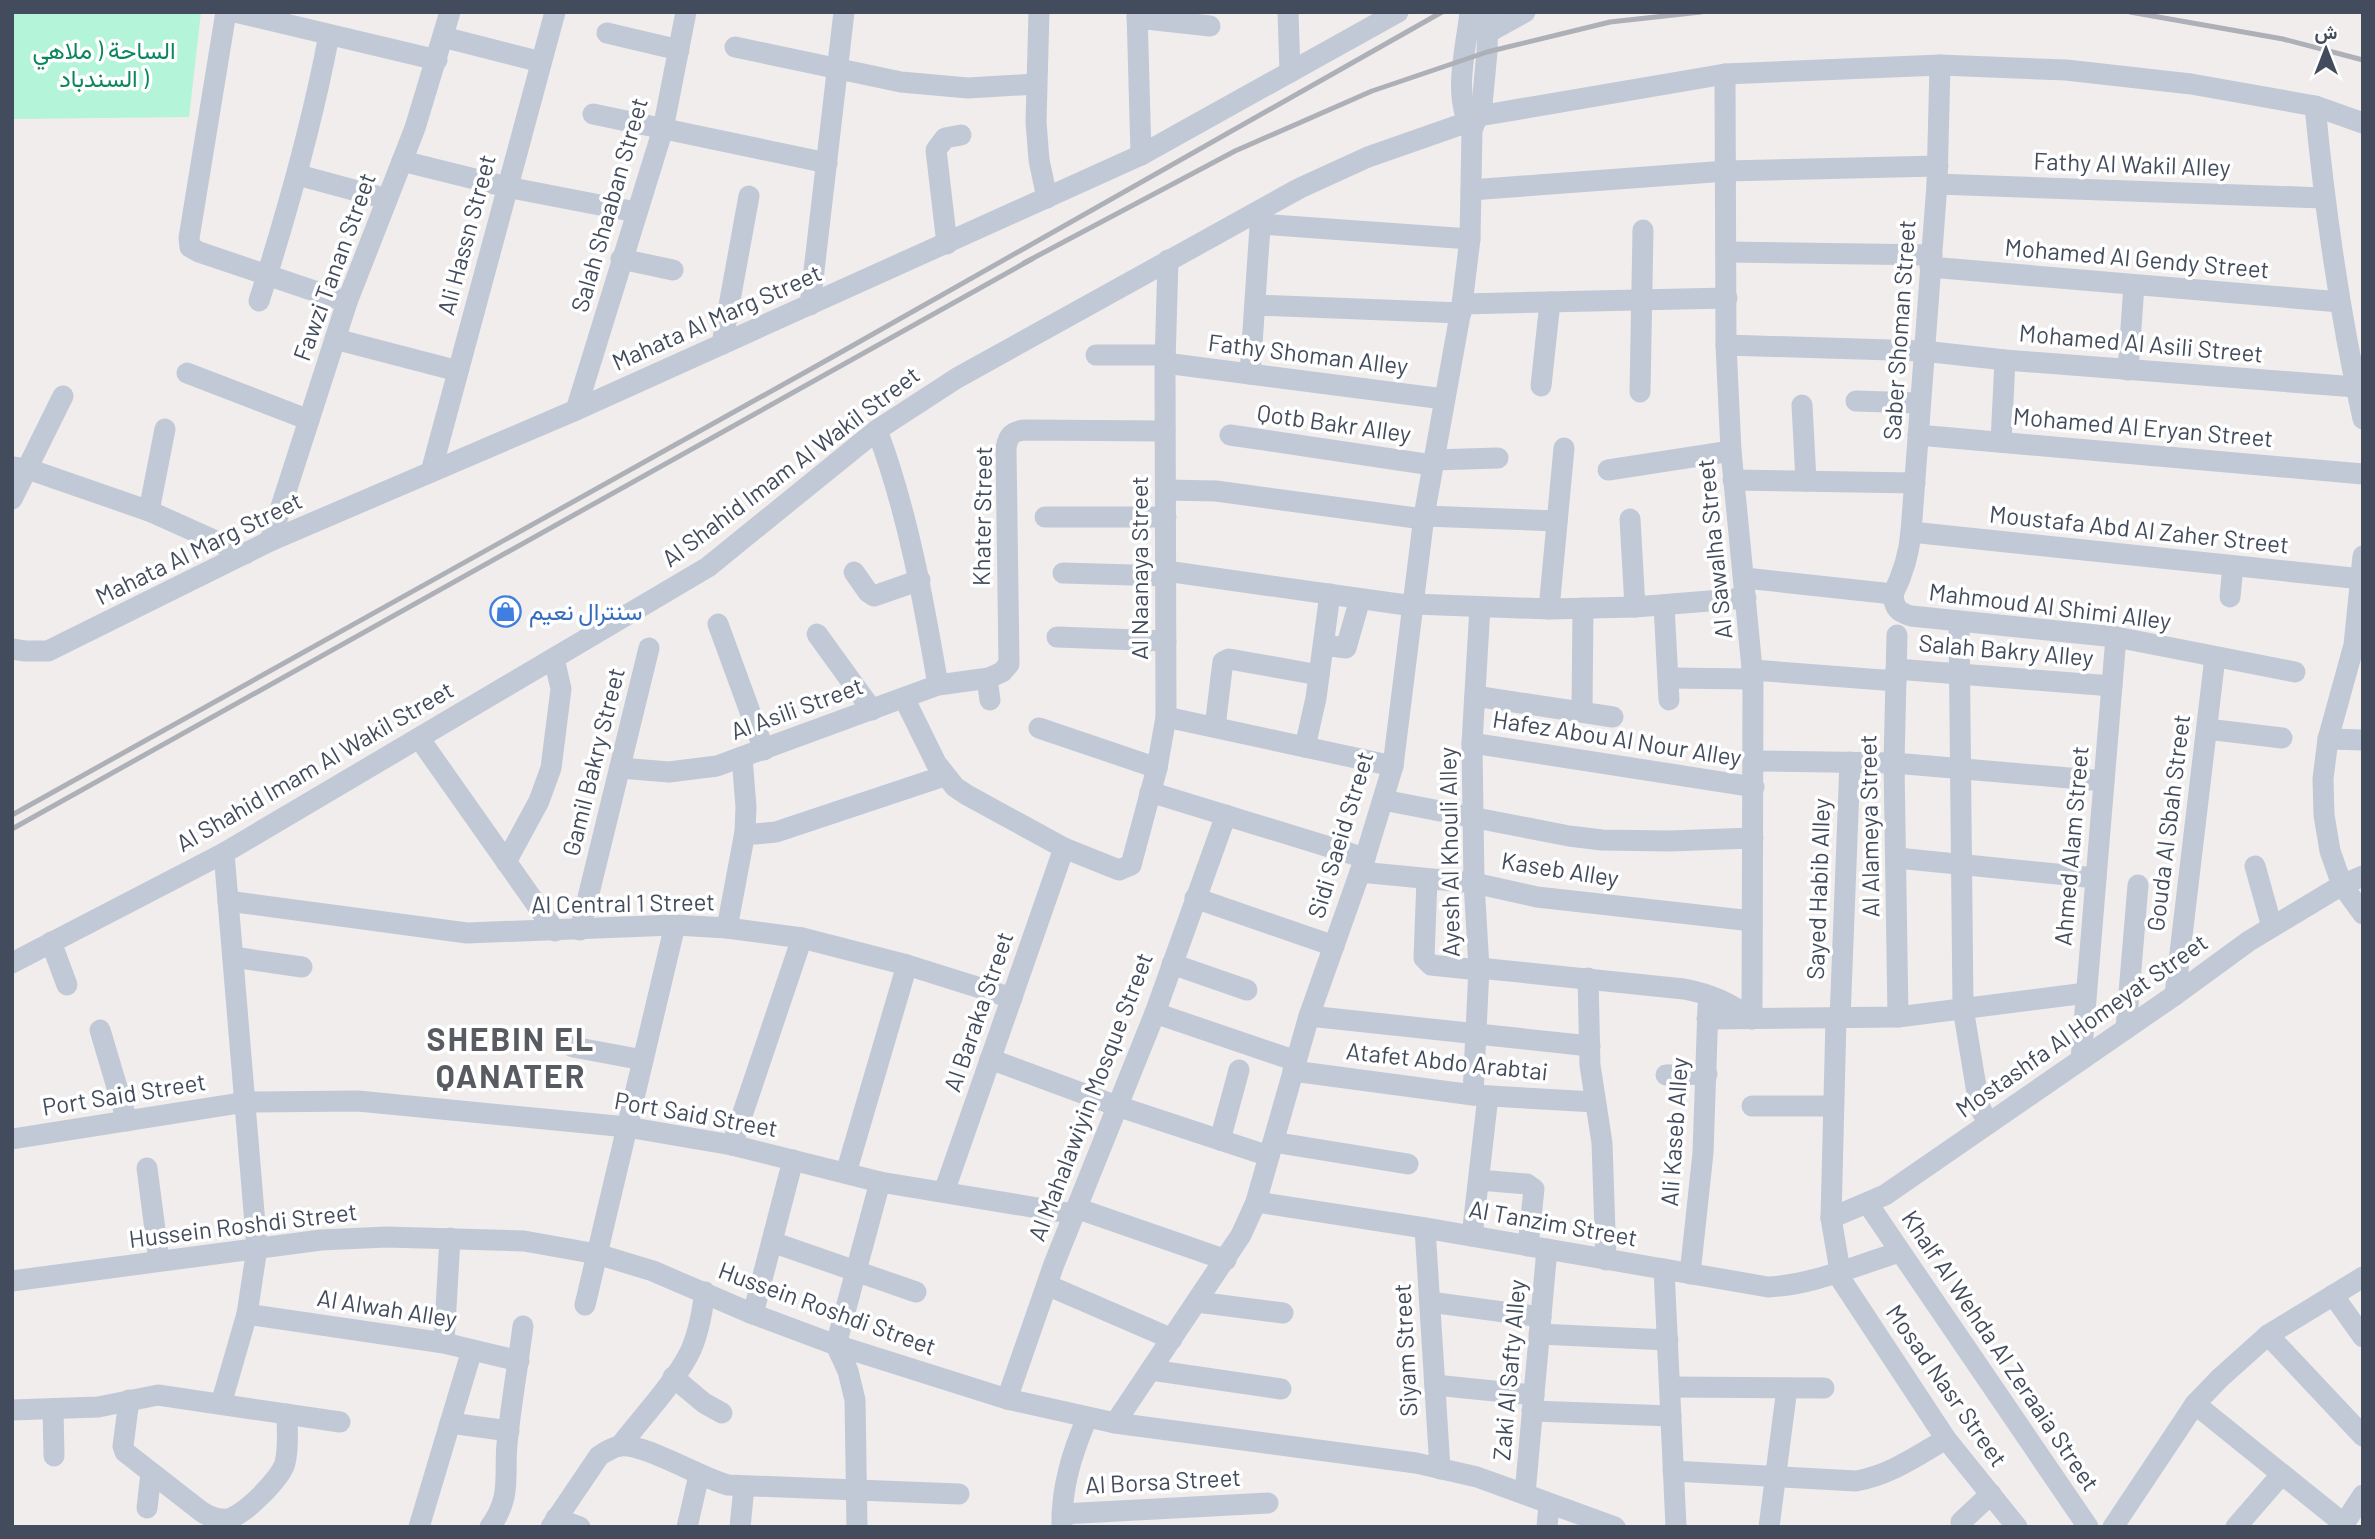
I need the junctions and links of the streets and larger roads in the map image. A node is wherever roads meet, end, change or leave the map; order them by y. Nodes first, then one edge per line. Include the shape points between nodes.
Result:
1 (226, 12) edge
2 (235, 12) edge
3 (450, 12) edge
4 (555, 12) edge
5 (686, 12) edge
6 (844, 12) edge
7 (1040, 12) edge
8 (1288, 12) edge
9 (1398, 12) edge
10 (1470, 12) edge
11 (1525, 12) edge
12 (1137, 15) edge
13 (1369, 20) edge
14 (1488, 23) edge
15 (1210, 26) dead end
16 (607, 33) dead end
17 (329, 34) junction
18 (443, 37) junction
19 (735, 47) dead end
20 (679, 50) junction
21 (437, 60) junction
22 (541, 62) junction
23 (1940, 65) junction
24 (837, 69) junction
25 (1290, 72) junction
26 (1726, 74) junction
27 (1036, 84) junction
28 (2315, 106) junction
29 (593, 114) dead end
30 (1473, 123) junction
31 (2363, 123) edge
32 (663, 129) junction
33 (961, 135) dead end
34 (1141, 155) junction
35 (402, 161) junction
36 (827, 163) junction
37 (1726, 171) junction
38 (298, 174) junction
39 (1938, 175) junction
40 (507, 187) junction
41 (1471, 190) junction
42 (749, 196) dead end
43 (1047, 198) junction
44 (2324, 198) junction
45 (387, 199) junction
46 (636, 212) junction
47 (1260, 216) junction
48 (1643, 230) dead end
49 (1470, 239) junction
50 (947, 244) junction
51 (1727, 252) junction
52 (621, 259) junction
53 (1168, 260) junction
54 (1931, 261) junction
55 (673, 270) dead end
56 (267, 276) junction
57 (2134, 285) junction
58 (1727, 298) junction
59 (1642, 300) junction
60 (260, 301) dead end
61 (346, 302) junction
62 (1550, 302) junction
63 (2340, 302) junction
64 (810, 305) junction
65 (1255, 305) junction
66 (1462, 308) junction
67 (335, 339) junction
68 (722, 344) junction
69 (1726, 345) junction
70 (1923, 351) junction
71 (2355, 352) edge
72 (1096, 355) dead end
73 (1165, 359) junction
74 (2005, 360) junction
75 (2129, 370) junction
76 (458, 371) junction
77 (187, 373) dead end
78 (1250, 374) junction
79 (1541, 386) dead end
80 (2356, 387) junction
81 (1640, 392) dead end
82 (64, 396) dead end
83 (1444, 399) junction
84 (1856, 401) dead end
85 (1920, 402) junction
86 (1801, 405) dead end
87 (576, 410) junction
88 (2363, 419) edge
89 (309, 421) junction
90 (165, 429) dead end
91 (877, 430) junction
92 (1165, 431) junction
93 (1230, 435) dead end
94 (1918, 435) junction
95 (2001, 442) junction
96 (1564, 448) dead end
97 (1731, 451) junction
98 (1498, 458) dead end
99 (1432, 462) junction
100 (20, 468) edge
101 (1608, 470) dead end
102 (430, 472) junction
103 (2363, 474) edge
104 (1733, 480) junction
105 (1806, 481) junction
106 (1915, 483) junction
107 (1166, 490) junction
108 (12, 499) edge
109 (149, 511) junction
110 (1045, 517) dead end
111 (1166, 517) junction
112 (1424, 517) junction
113 (1630, 519) dead end
114 (1557, 522) junction
115 (1911, 532) junction
116 (270, 541) junction
117 (245, 554) junction
118 (2363, 556) edge
119 (2233, 566) junction
120 (2362, 570) edge
121 (854, 572) dead end
122 (1063, 573) dead end
123 (1166, 573) junction
124 (920, 580) junction
125 (1746, 588) junction
126 (1330, 594) junction
127 (1893, 594) junction
128 (2230, 597) dead end
129 (1360, 599) junction
130 (1413, 605) junction
131 (1664, 605) junction
132 (1480, 607) junction
133 (1635, 607) junction
134 (1583, 608) junction
135 (1549, 609) junction
136 (1959, 621) junction
137 (718, 624) dead end
138 (817, 634) dead end
139 (1896, 635) dead end
140 (1057, 637) dead end
141 (2116, 637) junction
142 (1166, 642) junction
143 (1324, 645) junction
144 (2358, 646) edge
145 (649, 648) dead end
146 (12, 649) edge
147 (2215, 657) junction
148 (554, 658) junction
149 (2295, 672) dead end
150 (1753, 674) junction
151 (1959, 674) junction
152 (1319, 675) junction
153 (1896, 675) junction
154 (989, 678) junction
155 (1668, 678) junction
156 (938, 685) junction
157 (2112, 686) junction
158 (1475, 695) junction
159 (904, 698) junction
160 (990, 700) dead end
161 (1669, 700) dead end
162 (872, 709) junction
163 (1582, 712) junction
164 (1166, 717) junction
165 (1613, 717) dead end
166 (1215, 727) junction
167 (1039, 728) dead end
168 (2207, 729) junction
169 (419, 738) junction
170 (2282, 738) dead end
171 (2328, 739) junction
172 (2363, 740) edge
173 (1472, 743) junction
174 (1305, 747) junction
175 (764, 750) junction
176 (742, 757) junction
177 (1754, 761) junction
178 (1850, 762) junction
179 (1894, 762) junction
180 (1393, 766) junction
181 (620, 768) junction
182 (1157, 768) junction
183 (1959, 768) junction
184 (944, 776) junction
185 (2104, 781) junction
186 (1754, 787) junction
187 (1150, 792) junction
188 (1383, 800) junction
189 (1226, 816) junction
190 (1472, 817) junction
191 (745, 832) junction
192 (1754, 838) junction
193 (1064, 848) junction
194 (224, 853) junction
195 (1897, 858) junction
196 (506, 862) junction
197 (1961, 864) junction
198 (1362, 865) junction
199 (2255, 866) dead end
200 (2363, 876) edge
201 (2096, 878) junction
202 (1427, 879) junction
203 (1474, 883) junction
204 (2138, 885) dead end
205 (2342, 885) junction
206 (1195, 898) junction
207 (228, 901) junction
208 (2363, 914) edge
209 (1752, 921) junction
210 (675, 925) junction
211 (2272, 927) junction
212 (727, 928) junction
213 (580, 929) junction
214 (555, 930) junction
215 (802, 938) junction
216 (51, 943) junction
217 (1334, 946) junction
218 (233, 957) junction
219 (12, 963) edge
220 (1172, 964) junction
221 (907, 965) junction
222 (302, 967) dead end
223 (1479, 969) junction
224 (1588, 978) junction
225 (67, 985) dead end
226 (1247, 990) dead end
227 (1708, 993) junction
228 (2087, 993) junction
229 (2175, 995) junction
230 (1012, 998) junction
231 (1963, 1008) junction
232 (1155, 1013) junction
233 (1309, 1016) junction
234 (1898, 1017) junction
235 (1707, 1019) junction
236 (1752, 1019) junction
237 (1838, 1019) junction
238 (2126, 1029) junction
239 (100, 1030) dead end
240 (1476, 1036) junction
241 (1590, 1046) junction
242 (573, 1047) dead end
243 (990, 1059) junction
244 (643, 1060) junction
245 (2081, 1060) junction
246 (1295, 1066) junction
247 (1239, 1070) dead end
248 (1707, 1074) junction
249 (1666, 1075) dead end
250 (1481, 1095) junction
251 (246, 1102) junction
252 (1595, 1102) junction
253 (1117, 1106) junction
254 (1752, 1106) dead end
255 (1833, 1106) junction
256 (127, 1121) junction
257 (1988, 1124) junction
258 (627, 1127) junction
259 (12, 1139) edge
260 (1220, 1140) junction
261 (732, 1145) junction
262 (1271, 1149) junction
263 (793, 1160) junction
264 (1408, 1164) dead end
265 (147, 1168) dead end
266 (846, 1173) junction
267 (1479, 1180) junction
268 (880, 1182) junction
269 (944, 1192) junction
270 (1256, 1202) junction
271 (1868, 1204) junction
272 (1075, 1211) junction
273 (1831, 1218) junction
274 (1425, 1228) junction
275 (1472, 1237) junction
276 (450, 1238) junction
277 (772, 1242) junction
278 (257, 1248) junction
279 (1538, 1248) junction
280 (1900, 1252) junction
281 (597, 1254) junction
282 (1226, 1260) junction
283 (1606, 1260) junction
284 (159, 1261) junction
285 (1664, 1269) junction
286 (855, 1271) junction
287 (1838, 1271) junction
288 (1690, 1274) junction
289 (2363, 1277) edge
290 (12, 1281) edge
291 (1047, 1284) junction
292 (705, 1292) junction
293 (916, 1292) dead end
294 (2333, 1295) junction
295 (1197, 1302) junction
296 (1430, 1302) junction
297 (585, 1305) dead end
298 (1283, 1313) dead end
299 (247, 1314) junction
300 (753, 1314) junction
301 (523, 1326) dead end
302 (1540, 1326) junction
303 (2268, 1335) junction
304 (2363, 1337) edge
305 (1172, 1339) junction
306 (1668, 1340) junction
307 (444, 1343) junction
308 (836, 1345) junction
309 (472, 1350) junction
310 (519, 1361) junction
311 (1151, 1370) junction
312 (673, 1377) junction
313 (1435, 1385) junction
314 (1670, 1387) junction
315 (1787, 1388) junction
316 (1824, 1388) dead end
317 (1281, 1389) dead end
318 (1007, 1399) junction
319 (129, 1400) junction
320 (1533, 1403) junction
321 (221, 1404) junction
322 (2195, 1404) junction
323 (52, 1409) junction
324 (12, 1410) edge
325 (722, 1413) dead end
326 (287, 1414) junction
327 (1671, 1416) junction
328 (1087, 1418) junction
329 (341, 1422) dead end
330 (450, 1423) junction
331 (1115, 1423) junction
332 (509, 1430) junction
333 (2363, 1436) edge
334 (1946, 1438) junction
335 (620, 1446) junction
336 (54, 1456) dead end
337 (1440, 1469) junction
338 (1673, 1471) junction
339 (150, 1473) junction
340 (2282, 1474) junction
341 (699, 1475) junction
342 (1776, 1478) junction
343 (744, 1487) junction
344 (857, 1491) junction
345 (959, 1494) dead end
346 (1525, 1494) junction
347 (1991, 1494) junction
348 (2363, 1495) edge
349 (1268, 1503) dead end
350 (1549, 1504) junction
351 (147, 1508) dead end
352 (202, 1519) edge
353 (1062, 1520) edge
354 (554, 1522) edge
355 (1961, 1522) dead end
356 (2123, 1522) edge
357 (2343, 1525) edge
358 (1612, 1526) edge
359 (419, 1527) edge
360 (490, 1527) edge
361 (580, 1527) edge
362 (687, 1527) edge
363 (740, 1527) edge
364 (857, 1527) edge
365 (1547, 1527) edge
366 (1676, 1527) edge
367 (1769, 1527) edge
368 (2017, 1527) edge
369 (2088, 1527) edge
370 (2236, 1527) edge

1 - 56 street via 190,247
2 - 17 street
3 - 18 street, Fawzi Tanan Street
4 - 22 street, Ali Hassn Street
5 - 20 street, Salah Shaaban Street
6 - 24 street
7 - 27 street
8 - 25 street
9 - 13 street, Mahata Al Marg Street
10 - 30 street via 1461,93
11 - 14 street
12 - 15 street
12 - 34 street
13 - 25 street, Mahata Al Marg Street
14 - 30 street
16 - 20 street
17 - 21 street
17 - 38 street
18 - 21 street, Fawzi Tanan Street
18 - 22 street
19 - 24 street
20 - 32 street, Salah Shaaban Street
21 - 35 street, Fawzi Tanan Street
22 - 40 street, Ali Hassn Street
23 - 26 street, Al Shahid Imam Al Wakil Street
23 - 28 street, Al Shahid Imam Al Wakil Street via 2080,71 2192,84
23 - 39 street, Saber Shoman Street
24 - 27 street via 901,82 968,88
24 - 36 street
25 - 34 street, Mahata Al Marg Street
26 - 30 street, Al Shahid Imam Al Wakil Street
26 - 37 street, Al Sawalha Street
27 - 43 street via 1039,160
28 - 31 street, Al Shahid Imam Al Wakil Street
28 - 44 street
29 - 32 street
30 - 41 street, Sidi Saeid Street
30 - 47 street, Al Shahid Imam Al Wakil Street via 1333,171
32 - 36 street
32 - 46 street, Salah Shaaban Street
33 - 50 street via 945,138 936,150
34 - 43 street, Mahata Al Marg Street
35 - 40 street
35 - 45 street, Fawzi Tanan Street
36 - 64 street
37 - 39 street, Fathy Al Wakil Alley
37 - 41 street, Fathy Al Wakil Alley
37 - 51 street, Al Sawalha Street
38 - 45 street
38 - 56 street
39 - 44 street, Fathy Al Wakil Alley
39 - 54 street, Saber Shoman Street
40 - 46 street
40 - 76 street, Ali Hassn Street
41 - 49 street, Sidi Saeid Street
42 - 68 street
43 - 50 street, Mahata Al Marg Street
44 - 63 street
45 - 61 street, Fawzi Tanan Street
46 - 52 street, Salah Shaaban Street
47 - 49 street
47 - 53 street, Al Shahid Imam Al Wakil Street
47 - 65 street
48 - 59 street
49 - 66 street, Sidi Saeid Street
50 - 64 street, Mahata Al Marg Street
51 - 54 street, Mohamed Al Gendy Street
51 - 58 street, Al Sawalha Street
52 - 55 street
52 - 87 street, Salah Shaaban Street
53 - 73 street, Al Naanaya Street
53 - 91 street, Al Shahid Imam Al Wakil Street via 957,378
54 - 57 street, Mohamed Al Gendy Street
54 - 70 street, Saber Shoman Street
56 - 60 street
56 - 61 street
57 - 63 street, Mohamed Al Gendy Street
57 - 75 street
58 - 59 street
58 - 69 street, Al Sawalha Street
59 - 62 street
59 - 81 street
61 - 67 street, Fawzi Tanan Street
62 - 66 street
62 - 79 street
63 - 71 street
64 - 68 street, Mahata Al Marg Street
65 - 66 street
65 - 78 street
66 - 83 street, Sidi Saeid Street
67 - 76 street
67 - 89 street, Fawzi Tanan Street
68 - 87 street, Mahata Al Marg Street
69 - 70 street, Mohamed Al Asili Street
69 - 97 street, Al Sawalha Street
70 - 74 street, Mohamed Al Asili Street
70 - 85 street, Saber Shoman Street
71 - 80 street
72 - 73 street, Fathy Shoman Alley
73 - 78 street, Fathy Shoman Alley
73 - 92 street, Al Naanaya Street
74 - 75 street, Mohamed Al Asili Street
74 - 95 street
75 - 80 street, Mohamed Al Asili Street
76 - 102 street, Ali Hassn Street
77 - 89 street
78 - 83 street, Fathy Shoman Alley
80 - 88 street
82 - 100 street
83 - 99 street, Sidi Saeid Street
84 - 85 street
85 - 94 street, Saber Shoman Street
86 - 105 street
87 - 102 street, Mahata Al Marg Street
89 - 116 street, Fawzi Tanan Street
90 - 109 street
91 - 124 street via 901,499
91 - 148 street, Al Shahid Imam Al Wakil Street via 708,567
92 - 107 street, Al Naanaya Street
92 - 154 street, Khater Street via 1025,430 1008,438 1009,664
93 - 99 street, Qotb Bakr Alley
94 - 95 street, Mohamed Al Eryan Street
94 - 106 street, Saber Shoman Street
95 - 103 street, Mohamed Al Eryan Street
96 - 114 street
97 - 101 street
97 - 104 street, Al Sawalha Street
98 - 99 street, Qotb Bakr Alley
99 - 112 street, Sidi Saeid Street
100 - 108 street
100 - 109 street
102 - 116 street, Mahata Al Marg Street
104 - 105 street
104 - 125 street, Al Sawalha Street
105 - 106 street
106 - 115 street, Saber Shoman Street
107 - 111 street, Al Naanaya Street
107 - 112 street via 1199,489
109 - 117 street
110 - 111 street
111 - 123 street, Al Naanaya Street
112 - 114 street
112 - 130 street, Sidi Saeid Street
113 - 133 street
114 - 135 street
115 - 119 street, Moustafa Abd Al Zaher Street
115 - 127 street, Saber Shoman Street via 1903,575
116 - 117 street, Mahata Al Marg Street
117 - 146 street, Mahata Al Marg Street via 48,651
118 - 120 street
119 - 120 street, Moustafa Abd Al Zaher Street
119 - 128 street
120 - 144 street
121 - 124 street via 874,596
122 - 123 street
123 - 126 street
123 - 142 street, Al Naanaya Street
124 - 156 street
125 - 127 street
125 - 131 street
125 - 150 street, Al Sawalha Street
126 - 129 street
126 - 143 street
127 - 136 street, Mahmoud Al Shimi Alley via 1900,613
129 - 130 street
129 - 143 street via 1346,648
130 - 132 street
130 - 180 street, Sidi Saeid Street
131 - 133 street
131 - 155 street
132 - 135 street
132 - 158 street, Ayesh Al Khouli Alley
133 - 134 street
134 - 135 street
134 - 163 street
136 - 141 street, Mahmoud Al Shimi Alley
136 - 151 street
137 - 175 street
138 - 162 street
139 - 153 street, Al Alameya Street
140 - 142 street
141 - 147 street, Mahmoud Al Shimi Alley
141 - 157 street, Ahmed Alam Street
142 - 164 street, Al Naanaya Street
143 - 152 street
144 - 171 street
145 - 181 street, Gamil Bakry Street
147 - 149 street, Mahmoud Al Shimi Alley
147 - 168 street, Gouda Al Sbah Street
148 - 169 street, Al Shahid Imam Al Wakil Street
148 - 196 street via 561,697 551,768 539,802
150 - 153 street, Salah Bakry Alley
150 - 155 street, Salah Bakry Alley
150 - 177 street, Al Sawalha Street
151 - 153 street, Salah Bakry Alley
151 - 157 street, Salah Bakry Alley
151 - 183 street
152 - 166 street via 1229,659 1223,662
152 - 174 street
153 - 179 street, Al Alameya Street
154 - 156 street, Al Asili Street
154 - 160 street
155 - 161 street
156 - 159 street, Al Asili Street
157 - 185 street, Ahmed Alam Street
158 - 163 street
158 - 173 street, Ayesh Al Khouli Alley
159 - 162 street, Al Asili Street
159 - 184 street
162 - 175 street, Al Asili Street
163 - 165 street
164 - 166 street
164 - 182 street, Al Naanaya Street
166 - 174 street
167 - 182 street
168 - 170 street
168 - 229 street, Gouda Al Sbah Street
169 - 194 street, Al Shahid Imam Al Wakil Street
169 - 196 street
171 - 172 street
171 - 205 street via 2323,816
173 - 186 street, Hafez Abou Al Nour Alley
173 - 190 street, Ayesh Al Khouli Alley
174 - 180 street
175 - 176 street, Al Asili Street
176 - 181 street, Al Asili Street via 717,766 669,772
176 - 191 street
177 - 178 street
177 - 186 street, Al Sawalha Street
178 - 179 street
178 - 237 street, Sayed Habib Alley
179 - 183 street
179 - 195 street, Al Alameya Street
180 - 188 street, Sidi Saeid Street
181 - 213 street, Gamil Bakry Street
182 - 187 street, Al Naanaya Street
183 - 185 street
183 - 197 street
184 - 191 street via 776,832
184 - 193 street via 967,796
185 - 201 street, Ahmed Alam Street
186 - 192 street, Al Sawalha Street
187 - 189 street, Kaseb Alley
187 - 193 street, Al Naanaya Street via 1134,860 1126,869
188 - 190 street
188 - 198 street, Sidi Saeid Street
189 - 198 street, Kaseb Alley
189 - 206 street, Al Mahalawiyin Mosque Street
190 - 192 street via 1602,840
190 - 203 street, Ayesh Al Khouli Alley
191 - 212 street
192 - 209 street, Al Sawalha Street
193 - 230 street, Al Baraka Street
194 - 207 street
194 - 216 street, Al Shahid Imam Al Wakil Street
195 - 197 street
195 - 234 street, Al Alameya Street
196 - 214 street
197 - 201 street
197 - 231 street
198 - 202 street, Kaseb Alley
198 - 217 street, Sidi Saeid Street
199 - 211 street
200 - 205 street, Mostashfa Al Homeyat Street
201 - 228 street, Ahmed Alam Street
202 - 203 street, Kaseb Alley
202 - 223 street via 1427,962
203 - 209 street, Kaseb Alley via 1537,897
203 - 223 street, Ayesh Al Khouli Alley
204 - 238 street
205 - 208 street
205 - 211 street, Mostashfa Al Homeyat Street
206 - 217 street
206 - 220 street, Al Mahalawiyin Mosque Street
207 - 214 street, Al Central 1 Street via 467,933
207 - 218 street
209 - 236 street, Al Sawalha Street
210 - 212 street, Al Central 1 Street
210 - 213 street, Al Central 1 Street
210 - 244 street
211 - 229 street, Mostashfa Al Homeyat Street
212 - 215 street, Al Central 1 Street
213 - 214 street, Al Central 1 Street
215 - 221 street, Al Central 1 Street
215 - 261 street
216 - 219 street, Al Shahid Imam Al Wakil Street
216 - 225 street
217 - 233 street, Sidi Saeid Street
218 - 222 street
218 - 251 street
220 - 226 street
220 - 232 street, Al Mahalawiyin Mosque Street
221 - 230 street, Al Central 1 Street
221 - 266 street
223 - 224 street
223 - 240 street, Ayesh Al Khouli Alley
224 - 227 street
224 - 241 street
227 - 235 street, Ali Kaseb Alley
227 - 236 street
228 - 231 street
228 - 245 street, Ahmed Alam Street
229 - 238 street, Mostashfa Al Homeyat Street
230 - 243 street, Al Baraka Street
231 - 234 street
231 - 257 street via 1979,1105
232 - 246 street, Atafet Abdo Arabtai
232 - 253 street, Al Mahalawiyin Mosque Street
233 - 240 street
233 - 246 street, Sidi Saeid Street
234 - 237 street
235 - 236 street
235 - 248 street, Ali Kaseb Alley
236 - 237 street
237 - 255 street, Sayed Habib Alley
238 - 245 street, Mostashfa Al Homeyat Street
239 - 256 street
240 - 241 street
240 - 250 street, Ayesh Al Khouli Alley
241 - 252 street
242 - 244 street
243 - 253 street
243 - 269 street, Al Baraka Street
244 - 258 street
245 - 257 street, Mostashfa Al Homeyat Street
246 - 250 street, Atafet Abdo Arabtai
246 - 262 street, Sidi Saeid Street
247 - 260 street
248 - 249 street
248 - 288 street, Ali Kaseb Alley
250 - 252 street, Atafet Abdo Arabtai
250 - 267 street, Ayesh Al Khouli Alley
251 - 256 street, Port Said Street
251 - 258 street, Port Said Street via 358,1101
251 - 278 street
252 - 283 street via 1602,1143
253 - 260 street
253 - 272 street, Al Mahalawiyin Mosque Street
254 - 255 street
255 - 273 street, Sayed Habib Alley
256 - 259 street, Port Said Street
257 - 271 street, Mostashfa Al Homeyat Street
258 - 261 street, Port Said Street
258 - 281 street
260 - 262 street
261 - 263 street, Port Said Street
262 - 264 street
262 - 270 street, Sidi Saeid Street
263 - 266 street, Port Said Street
263 - 277 street
265 - 284 street
266 - 268 street, Port Said Street
267 - 275 street, Ayesh Al Khouli Alley
267 - 279 street, Zaki Al Safty Alley via 1527,1184 1534,1189
268 - 269 street, Port Said Street
268 - 286 street
269 - 272 street, Port Said Street
270 - 274 street, Al Tanzim Street
270 - 282 street, Sidi Saeid Street
271 - 273 street, Mostashfa Al Homeyat Street
271 - 280 street, Khalf Al Wehda Al Zeraaia Street
272 - 282 street, Port Said Street
272 - 291 street, Al Mahalawiyin Mosque Street
273 - 287 street, Sayed Habib Alley
274 - 275 street, Al Tanzim Street
274 - 296 street, Siyam Street
275 - 279 street, Al Tanzim Street
276 - 278 street, Hussein Roshdi Street via 321,1240
276 - 281 street, Hussein Roshdi Street via 524,1241
276 - 307 street
277 - 286 street
277 - 300 street
278 - 284 street, Hussein Roshdi Street
278 - 299 street
279 - 283 street, Al Tanzim Street
279 - 302 street, Zaki Al Safty Alley
280 - 287 street, Al Tanzim Street
280 - 369 street, Khalf Al Wehda Al Zeraaia Street
281 - 292 street, Hussein Roshdi Street
281 - 297 street
282 - 295 street, Sidi Saeid Street
283 - 285 street, Al Tanzim Street
284 - 290 street, Hussein Roshdi Street
285 - 288 street, Al Tanzim Street
285 - 306 street
286 - 293 street
286 - 308 street
287 - 288 street, Al Tanzim Street via 1768,1287
287 - 334 street, Mosad Nasr Street
289 - 294 street
291 - 305 street
291 - 318 street, Al Mahalawiyin Mosque Street
292 - 300 street, Hussein Roshdi Street
292 - 312 street via 690,1351
294 - 303 street
294 - 304 street
295 - 298 street
295 - 305 street, Sidi Saeid Street
296 - 302 street
296 - 313 street, Siyam Street
299 - 307 street, Al Alwah Alley
299 - 321 street
300 - 308 street, Hussein Roshdi Street
301 - 310 street
302 - 306 street
302 - 320 street, Zaki Al Safty Alley
303 - 322 street
303 - 333 street
305 - 311 street, Sidi Saeid Street
306 - 314 street
307 - 309 street, Al Alwah Alley
308 - 318 street, Hussein Roshdi Street
308 - 344 street via 856,1400
309 - 310 street, Al Alwah Alley
309 - 330 street
310 - 332 street
311 - 317 street
311 - 331 street, Sidi Saeid Street
312 - 325 street
312 - 335 street
313 - 320 street
313 - 337 street, Siyam Street
314 - 315 street
314 - 327 street
315 - 316 street
315 - 342 street
318 - 328 street, Hussein Roshdi Street
319 - 321 street via 158,1395
319 - 323 street
319 - 339 street via 123,1446
320 - 327 street
320 - 346 street, Zaki Al Safty Alley
321 - 326 street
322 - 340 street
322 - 356 street
323 - 324 street
323 - 336 street
326 - 329 street
326 - 352 street via 285,1464 276,1479 243,1512 230,1519
327 - 338 street
328 - 331 street, Hussein Roshdi Street
328 - 353 street via 1065,1481
330 - 332 street
330 - 359 street
331 - 337 street, Hussein Roshdi Street
332 - 360 street via 506,1489
334 - 342 street via 1875,1478 1837,1482
334 - 347 street, Mosad Nasr Street
335 - 341 street via 637,1448
335 - 354 street via 599,1456
337 - 346 street, Hussein Roshdi Street
338 - 342 street
338 - 366 street
339 - 351 street
339 - 352 street
340 - 357 street
340 - 370 street
341 - 343 street
341 - 362 street
342 - 367 street
343 - 344 street
343 - 363 street
344 - 345 street
344 - 364 street
346 - 350 street, Hussein Roshdi Street
347 - 355 street
347 - 368 street, Mosad Nasr Street
348 - 357 street
349 - 353 street, Al Borsa Street
350 - 358 street, Hussein Roshdi Street
350 - 365 street
354 - 361 street

